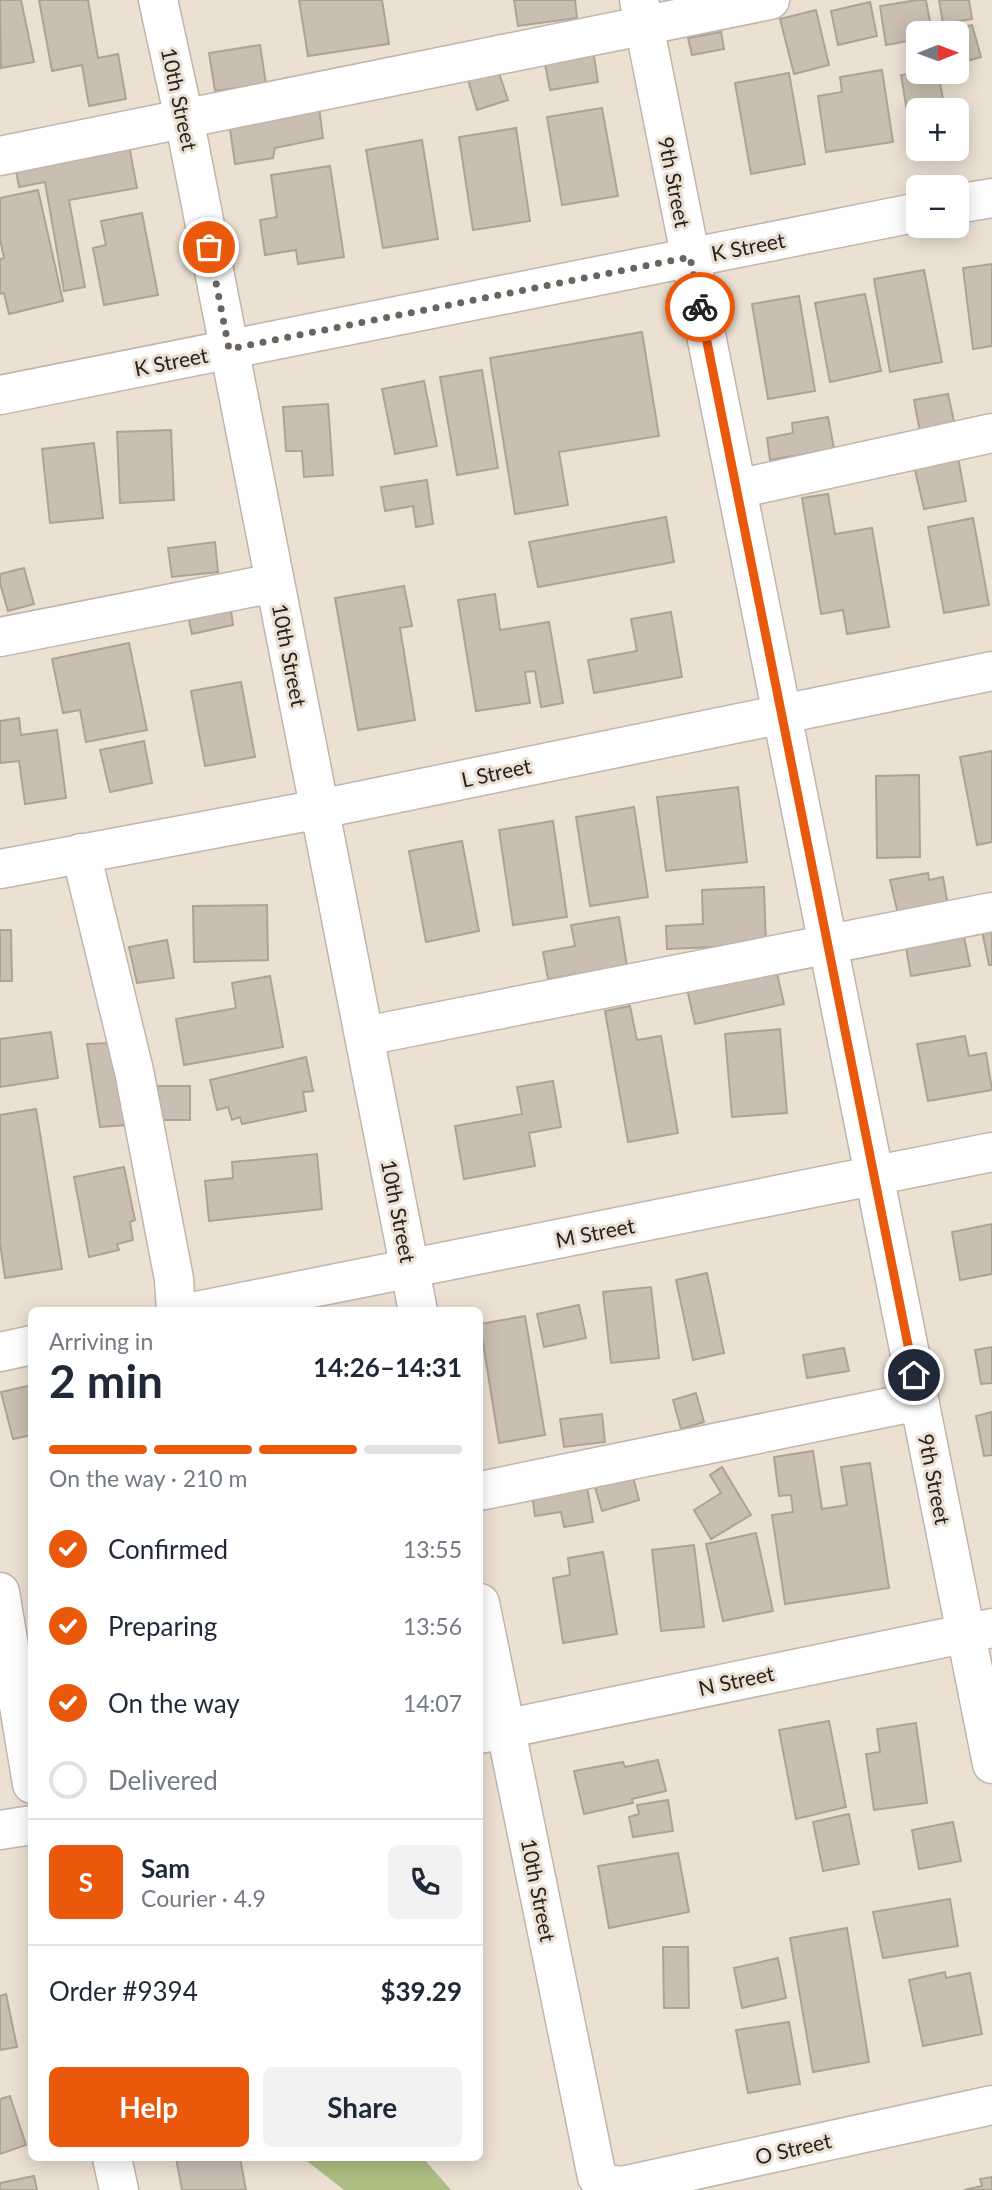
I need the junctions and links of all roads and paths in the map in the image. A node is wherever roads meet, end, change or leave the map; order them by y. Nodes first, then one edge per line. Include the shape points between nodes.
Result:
1 (158, 0) edge
2 (769, 0) edge
3 (641, 13) edge
4 (184, 118) junction
5 (0, 156) edge
6 (992, 198) edge
7 (969, 203) edge
8 (906, 215) edge
9 (690, 257) junction
10 (229, 349) junction
11 (0, 395) edge
12 (992, 433) edge
13 (737, 489) junction
14 (275, 583) junction
15 (0, 637) edge
16 (992, 671) edge
17 (782, 714) junction
18 (320, 809) junction
19 (80, 853) junction
20 (0, 869) edge
21 (992, 912) edge
22 (828, 944) junction
23 (365, 1036) junction
24 (992, 1152) edge
25 (874, 1176) junction
26 (410, 1269) junction
27 (176, 1307) edge
28 (217, 1307) edge
29 (417, 1307) edge
30 (28, 1346) edge
31 (0, 1352) edge
32 (919, 1401) junction
33 (483, 1490) edge
34 (0, 1592) edge
35 (979, 1630) edge
36 (483, 1633) edge
37 (493, 1731) edge
38 (28, 1760) edge
39 (992, 1764) edge
40 (28, 1826) edge
41 (0, 1830) edge
42 (992, 2105) edge
43 (113, 2161) edge
44 (597, 2177) joint
45 (119, 2190) edge

1 - 4 street, 10th Street
2 - 3 street
3 - 4 street
3 - 9 street, 9th Street
4 - 5 street
4 - 10 street, 10th Street
6 - 7 street
8 - 9 street, K Street
9 - 10 street, K Street
9 - 13 street, 9th Street
10 - 11 street, K Street
10 - 14 street, 10th Street
12 - 13 street
13 - 17 street, 9th Street
14 - 15 street
14 - 18 street, 10th Street
16 - 17 street, L Street
17 - 18 street, L Street
17 - 22 street, 9th Street
18 - 19 street, L Street
18 - 23 street, 10th Street
19 - 20 street, L Street
19 - 27 street via 134,1071
21 - 22 street
22 - 23 street
22 - 25 street, 9th Street
23 - 26 street, 10th Street
24 - 25 street, M Street
25 - 26 street, M Street
25 - 32 street, 9th Street
26 - 28 street, M Street
26 - 29 street, 10th Street
30 - 31 street
32 - 33 street
32 - 35 street, 9th Street
34 - 38 street
35 - 37 street, N Street
35 - 39 street, 9th Street
36 - 37 street, 10th Street
37 - 44 street, 10th Street
40 - 41 street
42 - 44 street, O Street via 622,2186 608,2185
43 - 45 street

